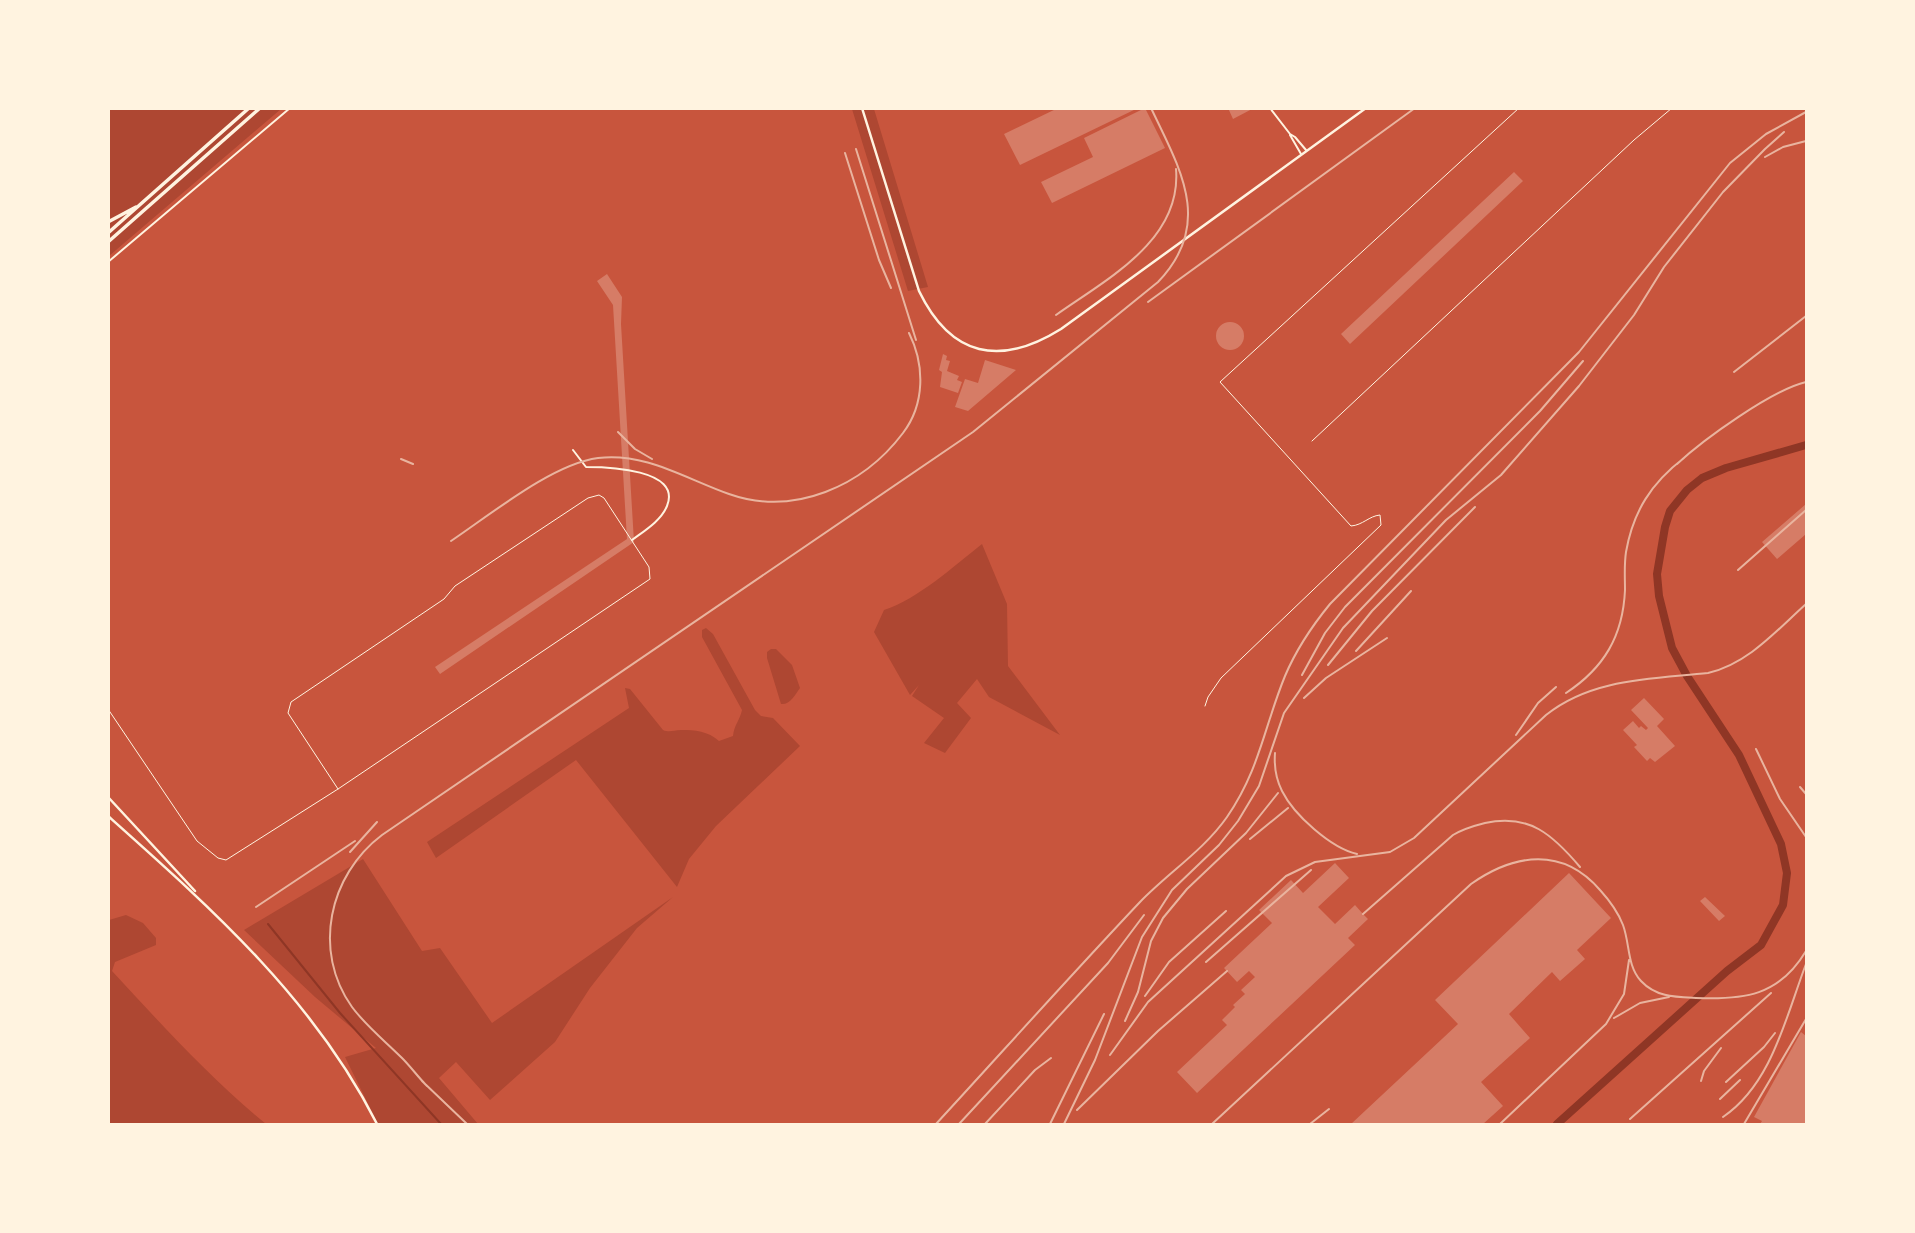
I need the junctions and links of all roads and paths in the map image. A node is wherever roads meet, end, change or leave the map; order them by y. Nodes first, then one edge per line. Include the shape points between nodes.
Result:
1 (249, 108) edge
2 (260, 108) edge
3 (290, 108) edge
4 (862, 108) edge
5 (1270, 108) edge
6 (1366, 108) edge
7 (1519, 108) edge
8 (1672, 108) edge
9 (1290, 134) junction
10 (1307, 152) junction
11 (1302, 155) junction
12 (144, 202) junction
13 (108, 222) edge
14 (108, 233) edge
15 (108, 242) edge
16 (108, 262) edge
17 (1312, 441) dead end
18 (573, 450) dead end
19 (632, 540) junction
20 (1205, 706) dead end
21 (108, 709) edge
22 (338, 789) junction
23 (108, 797) edge
24 (108, 816) edge
25 (206, 904) junction
26 (377, 1125) edge

1 - 12 highway
2 - 15 highway
3 - 16 street
4 - 11 street via 928,309 949,335 987,350 1021,349 1050,336
5 - 9 street
6 - 10 street
7 - 20 lane via 1220,382 1351,526 1374,516 1380,515 1382,520 1221,678
8 - 17 lane
9 - 10 street
9 - 11 street
10 - 11 street
12 - 13 highway
12 - 14 highway
18 - 19 street via 586,467 639,472 661,480 668,491 667,505 655,522
19 - 22 lane via 649,566 650,579
19 - 22 lane via 604,498 588,498 291,702 288,713
21 - 22 lane via 197,841 218,858 237,855
23 - 25 street
24 - 25 street
25 - 26 street via 311,1018

